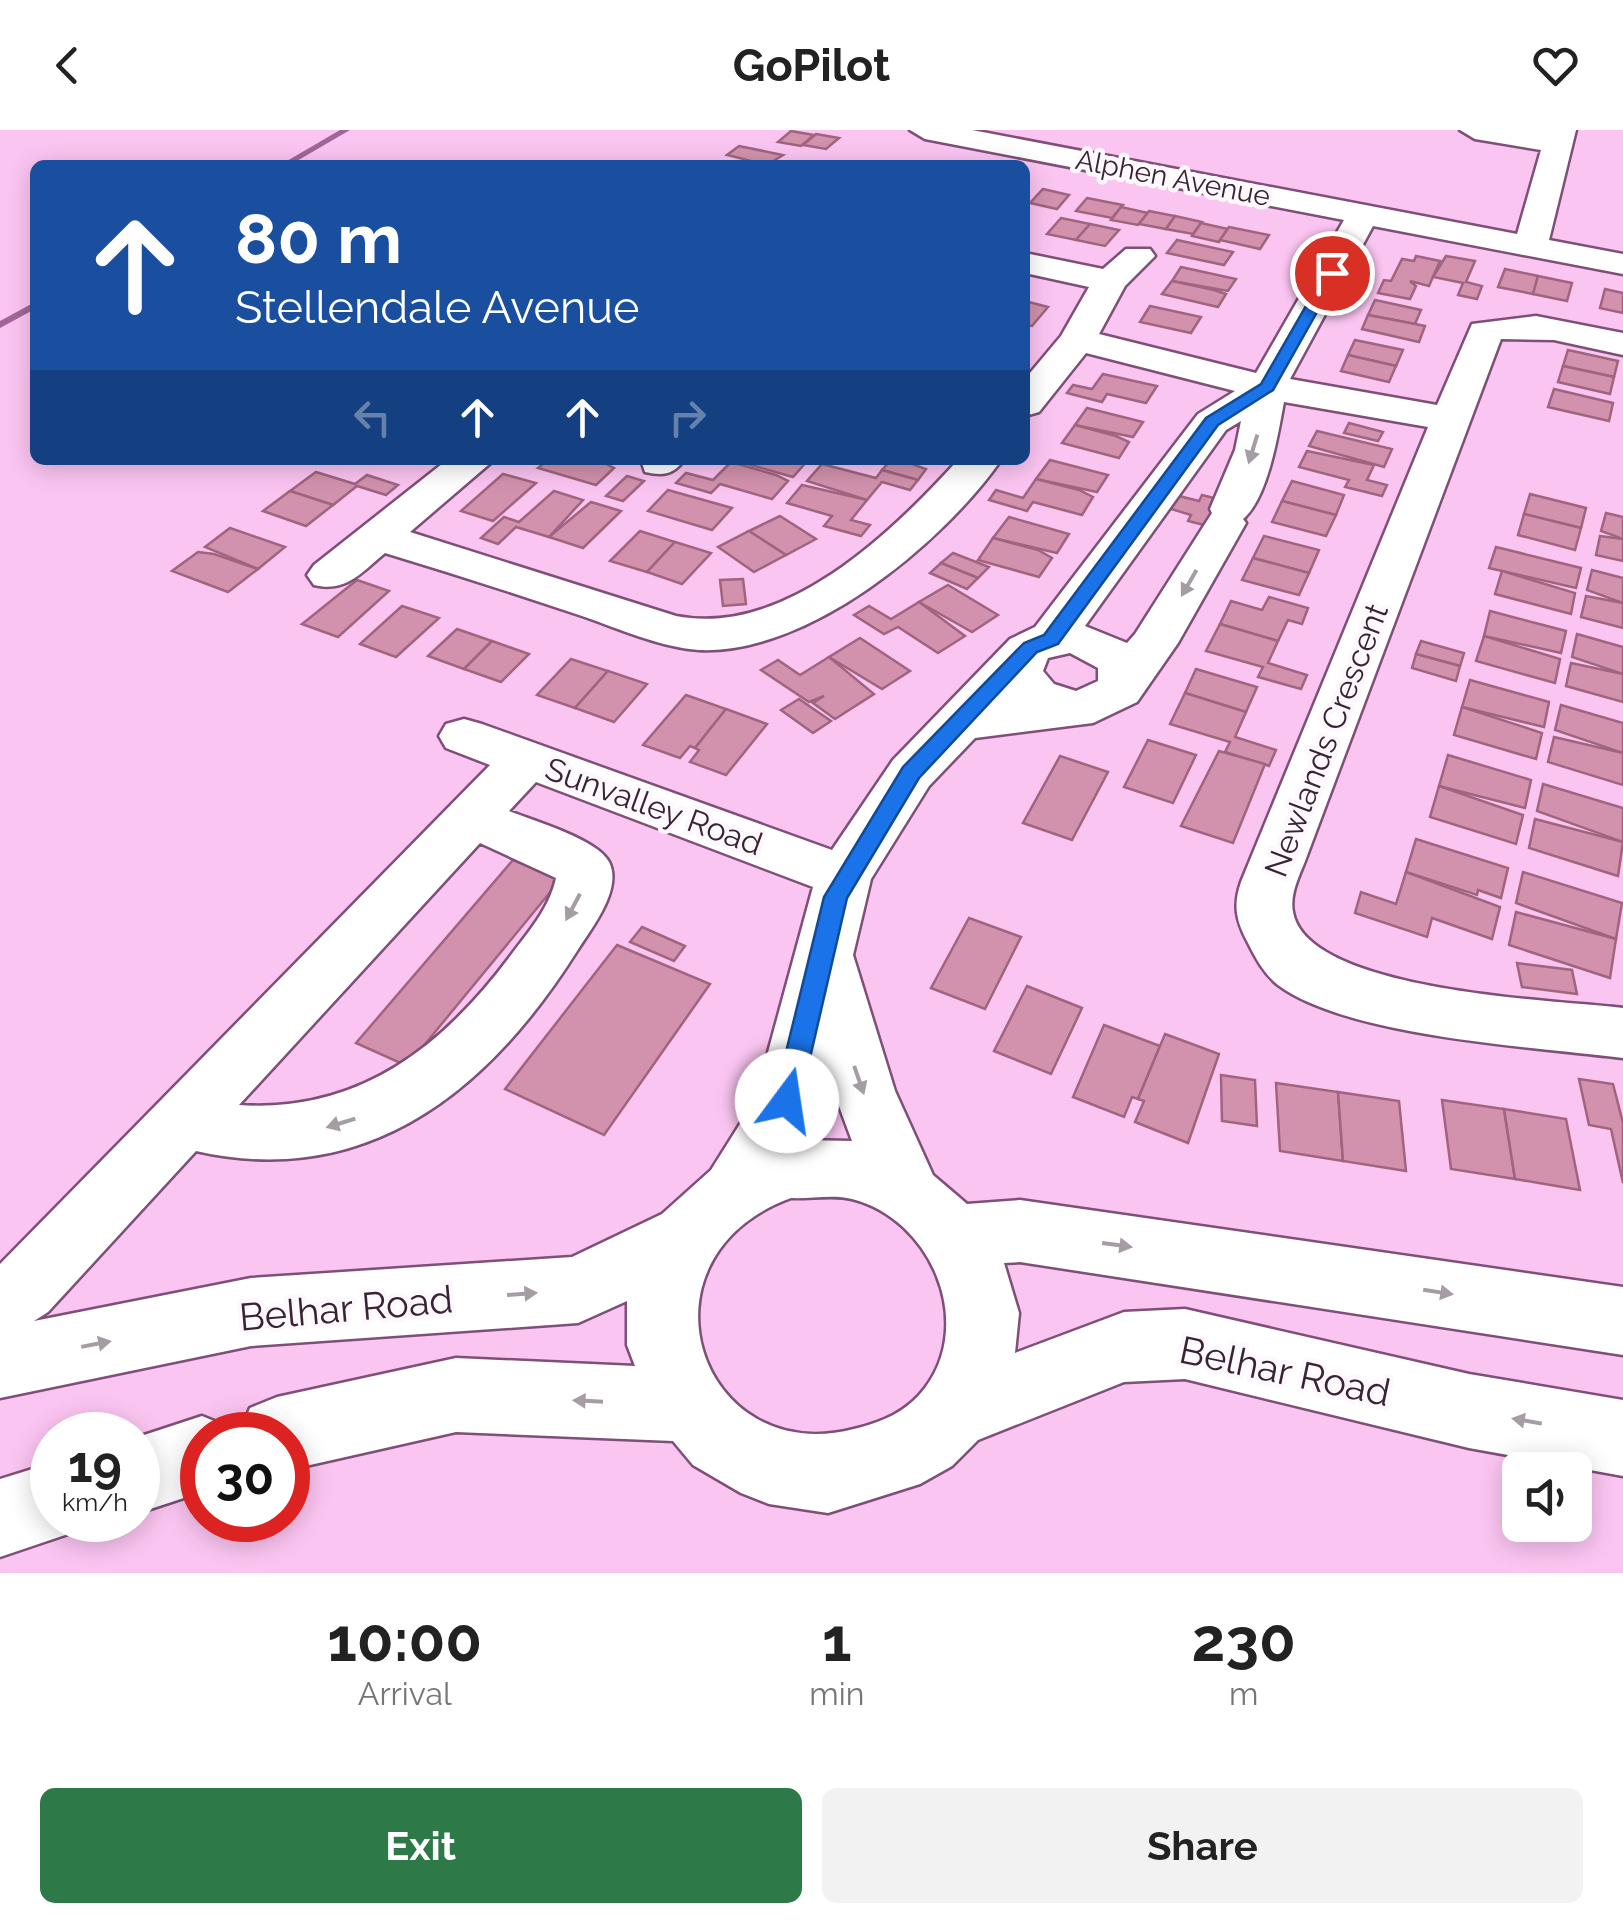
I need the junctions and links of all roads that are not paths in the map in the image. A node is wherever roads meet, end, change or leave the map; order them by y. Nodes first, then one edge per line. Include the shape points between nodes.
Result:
1 (925, 130) edge
2 (1475, 130) edge
3 (1559, 137) edge
4 (1364, 215) junction
5 (1530, 247) junction
6 (1138, 256) dead end
7 (1030, 264) edge
8 (1623, 264) edge
9 (1110, 281) junction
10 (1076, 340) junction
11 (1623, 344) edge
12 (1268, 387) junction
13 (1030, 398) edge
14 (1451, 419) junction
15 (467, 465) edge
16 (976, 465) edge
17 (381, 537) junction
18 (330, 575) dead end
19 (1035, 650) junction
20 (1126, 675) junction
21 (1072, 707) junction
22 (956, 723) junction
23 (464, 736) dead end
24 (527, 759) junction
25 (473, 818) junction
26 (536, 843) junction
27 (844, 876) junction
28 (402, 894) junction
29 (824, 952) junction
30 (1623, 1033) edge
31 (185, 1121) junction
32 (735, 1190) junction
33 (931, 1214) junction
34 (684, 1237) junction
35 (0, 1303) edge
36 (1623, 1321) edge
37 (0, 1363) edge
38 (685, 1405) junction
39 (956, 1412) junction
40 (310, 1428) edge
41 (1623, 1438) edge
42 (30, 1509) edge
43 (0, 1518) edge

1 - 4 street, Alphen Avenue
2 - 3 street
3 - 5 street
4 - 5 street, Alphen Avenue
4 - 12 street
5 - 8 street, Alphen Avenue
6 - 9 street
7 - 9 street
9 - 10 street
10 - 12 street
10 - 13 street
11 - 14 street, Newlands Crescent via 1529,326 1485,332
12 - 14 street
12 - 19 street via 1212,422
12 -> 20 street via 1255,450 1228,516 1154,643
14 - 30 street, Newlands Crescent via 1263,909 1276,941 1298,968 1325,983 1370,998
15 - 17 street
16 - 17 street via 921,527 880,561 778,620 731,633 679,632
17 - 18 street
19 - 20 street via 1080,640 1109,650
19 - 21 street via 1024,686
19 - 22 street
20 - 21 street via 1111,700
21 - 22 street
22 - 27 street via 911,773
23 - 24 street, Sunvalley Road
24 - 25 street
24 - 27 street, Sunvalley Road
25 - 26 street
25 - 28 street
26 - 28 street
26 -> 31 street via 584,867 578,902 536,967 455,1060 410,1096 354,1120 288,1136 218,1132
27 - 29 street
28 - 31 street
29 - 32 street via 787,1101
29 -> 33 street via 862,1091
31 - 35 street via 23,1288
32 - 33 street via 791,1170 851,1170
32 - 34 street
33 -> 36 street
33 - 39 street via 978,1284 982,1340
37 -> 34 street, Belhar Road via 251,1312 578,1290
34 - 38 street via 660,1302 663,1355
38 - 39 street via 731,1451 795,1475 862,1471 923,1443
38 -> 40 street via 456,1395
41 -> 39 street, Belhar Road via 1470,1411 1184,1344 1124,1347
42 - 43 street

